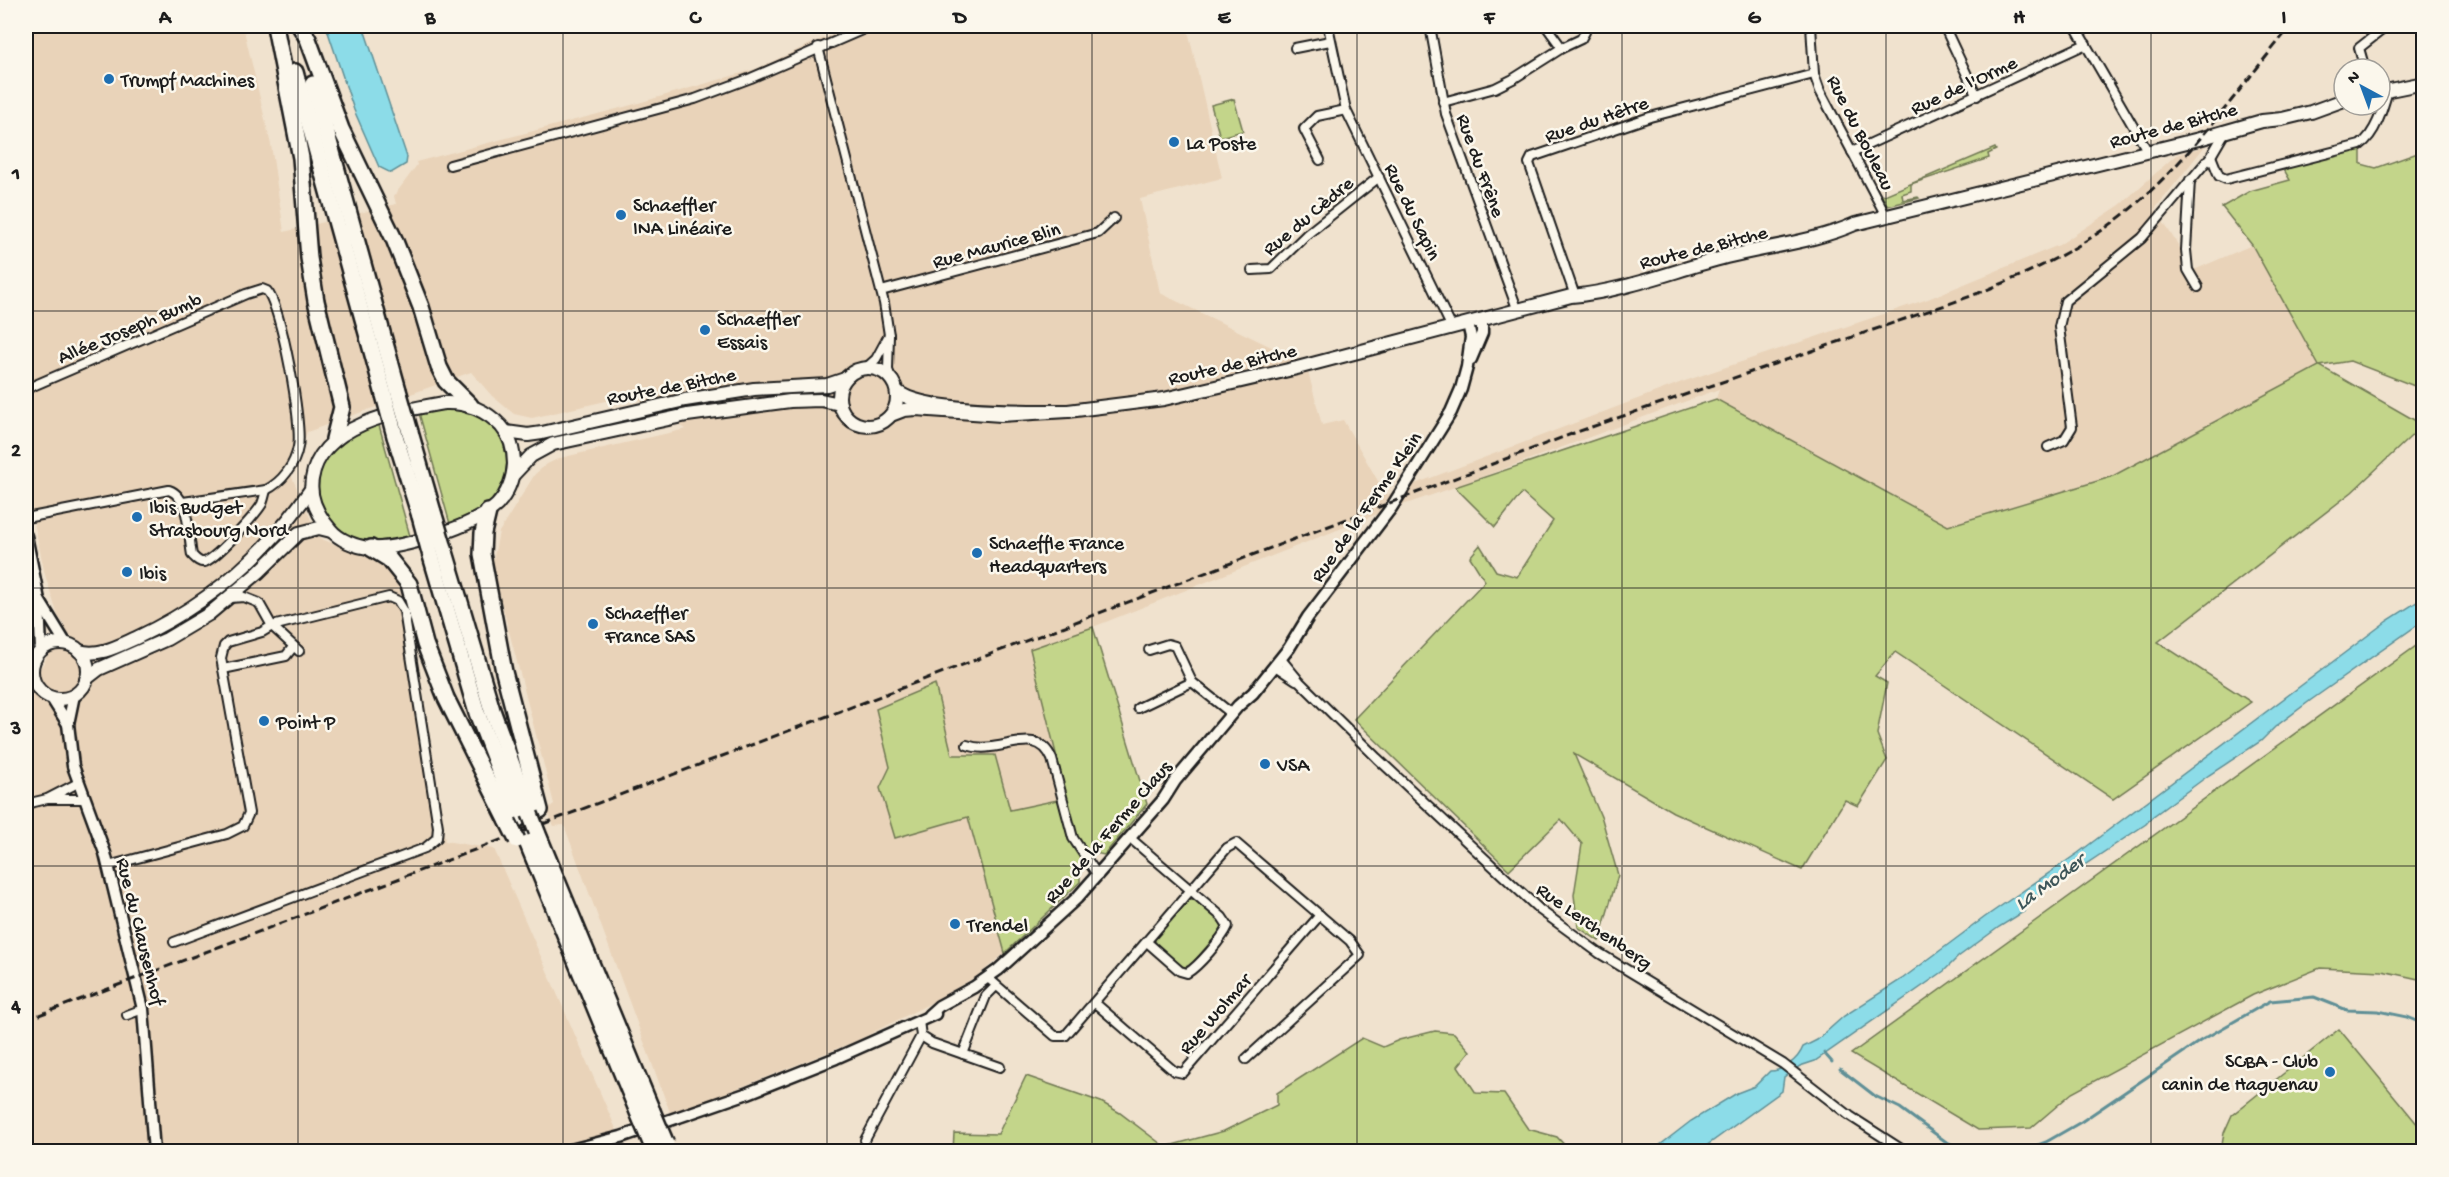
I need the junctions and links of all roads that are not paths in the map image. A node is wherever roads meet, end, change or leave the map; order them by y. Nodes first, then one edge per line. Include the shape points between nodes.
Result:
1 (276, 26) edge
2 (282, 26) edge
3 (298, 26) edge
4 (872, 26) edge
5 (1328, 26) edge
6 (1430, 26) edge
7 (1546, 26) edge
8 (1584, 26) edge
9 (1811, 26) edge
10 (1944, 26) edge
11 (2075, 26) edge
12 (2387, 26) edge
13 (1330, 41) junction
14 (2086, 44) junction
15 (818, 47) junction
16 (1295, 48) dead end
17 (1562, 48) junction
18 (2362, 57) edge
19 (1814, 74) junction
20 (2424, 83) edge
21 (2392, 89) edge
22 (1977, 96) junction
23 (1443, 102) junction
24 (2332, 104) edge
25 (1346, 110) junction
26 (2379, 117) edge
27 (2224, 132) junction
28 (2148, 152) junction
29 (1852, 153) junction
30 (2211, 156) junction
31 (1320, 160) dead end
32 (450, 165) dead end
33 (1379, 177) junction
34 (2190, 180) junction
35 (1886, 216) junction
36 (1114, 218) dead end
37 (1252, 270) dead end
38 (2198, 287) dead end
39 (881, 291) junction
40 (1575, 296) junction
41 (1518, 311) junction
42 (1482, 320) junction
43 (1468, 324) junction
44 (1452, 328) junction
45 (889, 335) junction
46 (1467, 367) junction
47 (866, 368) junction
48 (891, 378) junction
49 (845, 379) junction
50 (26, 389) edge
51 (897, 391) junction
52 (391, 392) junction
53 (840, 404) junction
54 (470, 405) junction
55 (1068, 411) junction
56 (891, 415) junction
57 (506, 432) junction
58 (334, 439) junction
59 (2048, 447) dead end
60 (513, 475) junction
61 (310, 489) junction
62 (266, 490) junction
63 (183, 502) junction
64 (488, 513) junction
65 (26, 518) edge
66 (331, 531) junction
67 (26, 537) edge
68 (371, 548) junction
69 (230, 598) junction
70 (39, 600) junction
71 (272, 626) junction
72 (66, 644) junction
73 (41, 650) junction
74 (1149, 650) dead end
75 (79, 651) junction
76 (1278, 662) junction
77 (223, 669) junction
78 (29, 670) edge
79 (86, 679) junction
80 (1192, 682) junction
81 (26, 692) edge
82 (46, 694) junction
83 (74, 695) junction
84 (1137, 708) dead end
85 (1232, 714) junction
86 (68, 724) junction
87 (967, 745) dead end
88 (78, 783) junction
89 (47, 799) junction
90 (85, 799) junction
91 (26, 804) edge
92 (524, 816) junction
93 (1130, 838) junction
94 (533, 839) junction
95 (108, 866) junction
96 (1098, 876) junction
97 (1190, 890) junction
98 (1320, 915) junction
99 (174, 942) dead end
100 (1147, 942) junction
101 (988, 978) junction
102 (996, 986) junction
103 (1095, 1003) junction
104 (143, 1009) junction
105 (127, 1015) dead end
106 (924, 1018) junction
107 (921, 1036) junction
108 (963, 1054) junction
109 (1246, 1059) dead end
110 (1000, 1067) dead end
111 (865, 1140) dead end
112 (661, 1149) edge
113 (154, 1152) edge
114 (563, 1152) edge
115 (1906, 1152) edge

1 - 58 highway via 301,158 309,258 342,407
2 - 52 highway
3 - 52 highway
3 - 54 highway via 308,39 341,129 394,239 439,367 446,381
4 - 15 street
5 - 13 street, Rue du Sapin
6 - 23 street, Rue du Frêne
7 - 17 street
8 - 17 street via 1581,39
9 - 19 street, Rue du Bouleau
10 - 22 street
11 - 14 street
12 - 18 street via 2359,48
13 - 16 street
13 - 25 street, Rue du Sapin
14 - 22 street, Rue de l'Orme
14 - 28 street
15 - 32 street via 695,99
15 - 39 street
17 - 23 street via 1495,88
19 - 29 street, Rue du Bouleau
19 - 40 street, Rue du Hêtre via 1650,117 1532,157 1529,163
20 - 21 main road, Route de Bitche
22 - 29 street, Rue de l'Orme
23 - 41 street, Rue du Frêne
24 - 27 main road, Route de Bitche
25 - 31 street via 1317,116 1304,129
25 - 33 street, Rue du Sapin
26 - 30 street, Route de Bitche via 2360,145 2226,180 2219,176
27 - 28 main road, Route de Bitche
27 - 30 street
28 - 35 main road, Route de Bitche
29 - 35 street, Rue du Bouleau
30 - 34 street
33 - 37 street, Rue du Cèdre via 1271,269
33 - 44 street, Rue du Sapin
34 - 38 street via 2186,250 2188,270
34 - 59 street via 2142,238 2065,301 2059,327 2072,428 2064,440
35 - 40 main road, Route de Bitche via 1833,234 1750,250 1669,275
36 - 39 street, Rue Maurice Blin via 1098,233
39 - 45 street
40 - 41 main road, Route de Bitche
41 - 42 main road, Route de Bitche
42 - 43 main road, Route de Bitche
42 - 46 street, Rue de la Ferme Klein via 1480,340
43 - 44 main road, Route de Bitche
43 - 46 street, Rue de la Ferme Klein via 1471,337
44 - 55 main road, Route de Bitche via 1164,399
45 - 47 street via 876,359
45 - 48 street
46 - 76 street, Rue de la Ferme Klein via 1451,412 1400,494
47 - 48 main road via 878,369
47 - 49 main road
48 - 51 main road
49 - 53 main road
49 - 57 main road, Route de Bitche via 827,385 701,397 542,433
50 - 62 street, Allée Joseph Bumb via 246,294 267,291 279,317 300,434 287,472
51 - 55 main road, Route de Bitche via 919,401 963,407
51 - 56 main road via 897,404
52 - 92 highway, bridge via 436,547
53 - 56 main road via 846,417 863,426 878,425
53 - 60 main road, Route de Bitche via 790,401 687,415 553,444 531,456
54 - 57 main road
54 - 58 main road via 444,403 405,411
55 - 56 main road, Route de Bitche via 1001,415 916,409
57 - 60 main road via 514,457
58 - 61 main road via 316,462
60 - 64 main road via 508,490
61 - 66 main road
61 - 75 main road via 257,554 201,602 115,647 94,653
62 - 63 street
62 - 63 street via 261,506 240,530 203,562 192,555
63 - 65 street via 169,490
64 - 68 main road via 431,537
64 - 92 highway via 482,554 506,683
66 - 68 main road
66 - 69 main road via 319,528 299,533
67 - 70 street
68 - 92 highway via 389,559 409,584 425,644 446,698
69 - 71 street via 254,600
69 - 79 main road via 167,639 99,669
70 - 72 street
70 - 73 street
71 - 77 street via 228,642 221,658
71 - 77 street via 296,649 286,656
71 - 99 street via 389,597 398,602 404,611 437,838 425,848
72 - 73 main road via 48,645
72 - 75 main road
73 - 78 main road
74 - 80 street via 1168,644 1175,646
75 - 79 main road via 87,667
76 - 85 street, Rue de la Ferme Claus
76 - 115 street, Rue Lerchenberg via 1540,910 1599,952 1783,1064
77 - 95 street via 249,813 243,826 227,834
78 - 82 main road via 35,684
79 - 83 main road
80 - 84 street
80 - 85 street
81 - 82 main road
82 - 83 main road via 59,699
82 - 86 street, Rue du Clausenhof
83 - 86 street, Rue du Clausenhof
85 - 93 street, Rue de la Ferme Claus
86 - 88 street, Rue du Clausenhof
87 - 96 street via 991,749 1031,740 1046,747 1073,838
88 - 89 street
88 - 90 street, Rue du Clausenhof
89 - 90 street
89 - 91 street
90 - 95 street, Rue du Clausenhof
92 - 94 highway, bridge
92 - 94 highway, bridge
93 - 96 street, Rue de la Ferme Claus
93 - 97 street
94 - 112 highway, bridge
95 - 104 street, Rue du Clausenhof
96 - 101 street, Rue de la Ferme Claus
97 - 98 street via 1230,844 1236,843
97 - 100 street
97 - 100 street via 1227,922 1225,933 1186,973
98 - 103 street, Rue Wolmar via 1183,1073 1174,1071
98 - 109 street via 1360,955
100 - 103 street
101 - 102 street
101 - 106 street, Rue de la Ferme Claus
102 - 103 street via 1058,1037 1069,1033
102 - 108 street via 986,996
104 - 105 street
104 - 113 street, Rue du Clausenhof
106 - 107 street
106 - 114 street, Rue de la Ferme Claus via 773,1083 621,1137
107 - 108 street
107 - 111 street
108 - 110 street

